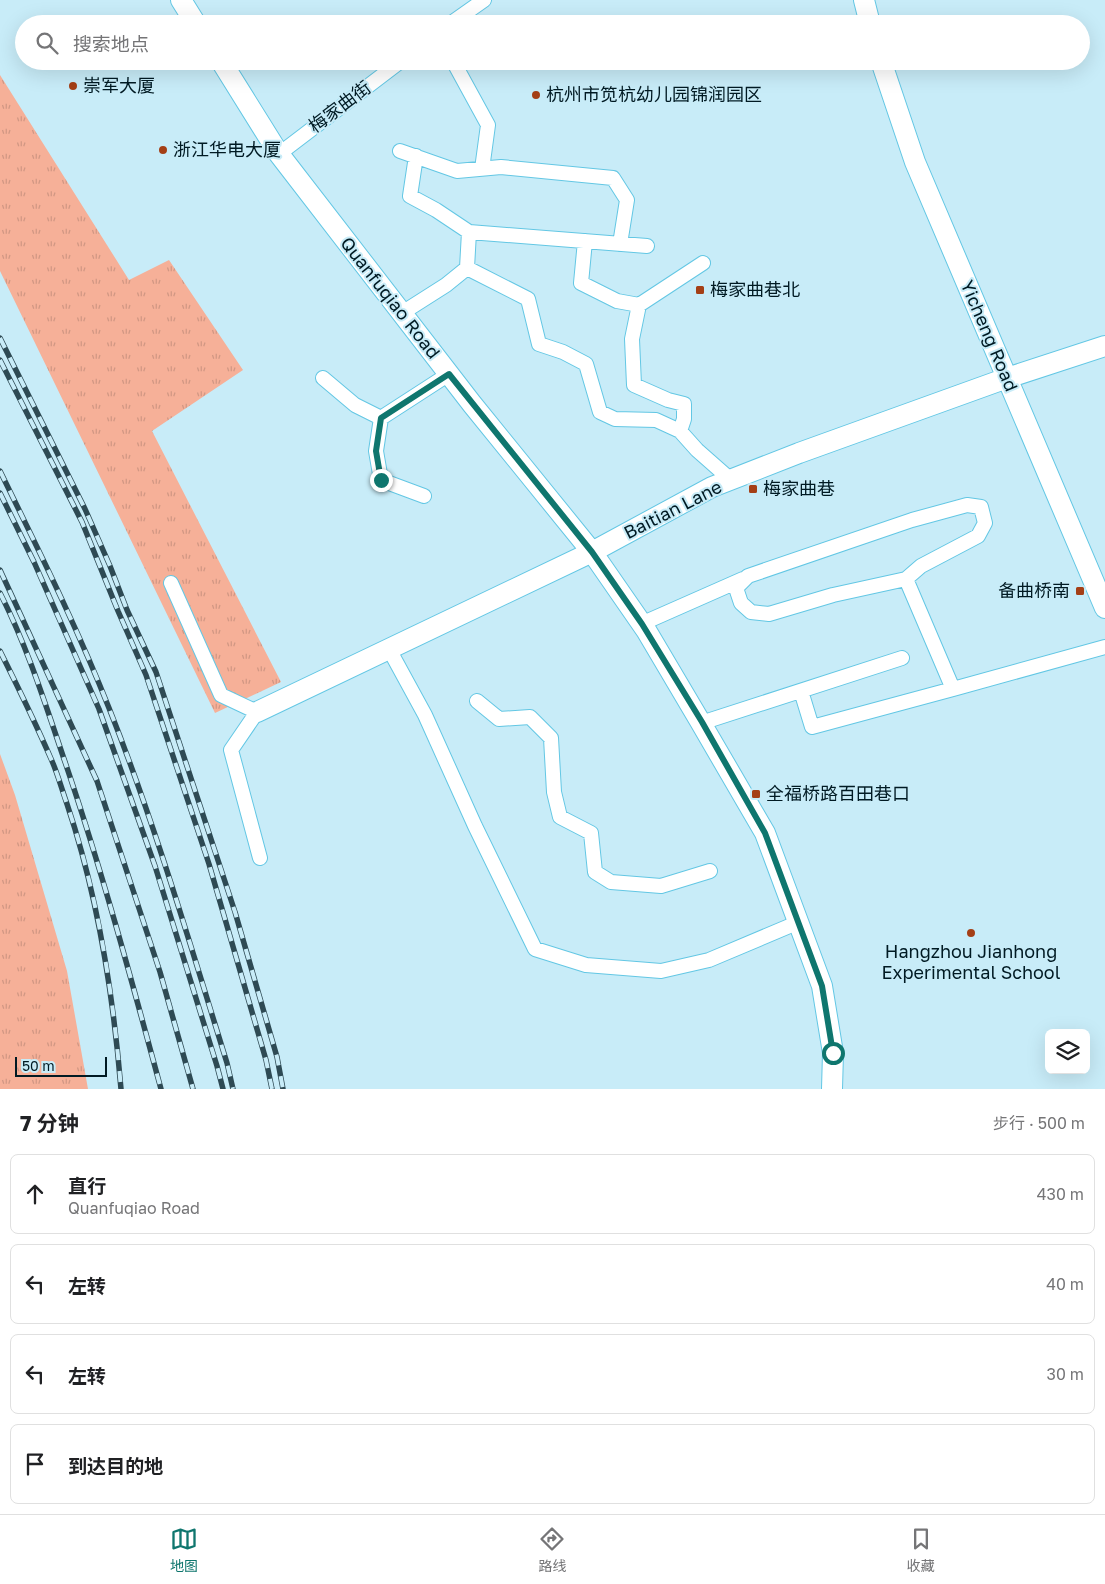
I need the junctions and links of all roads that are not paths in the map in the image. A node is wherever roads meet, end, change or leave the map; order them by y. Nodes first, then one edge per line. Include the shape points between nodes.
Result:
1 (181, 0) edge
2 (484, 0) edge
3 (864, 0) edge
4 (190, 15) edge
5 (463, 15) edge
6 (868, 15) edge
7 (227, 70) edge
8 (389, 70) edge
9 (458, 70) edge
10 (884, 70) edge
11 (400, 151) dead end
12 (279, 154) junction
13 (416, 156) junction
14 (482, 169) junction
15 (469, 232) junction
16 (585, 241) junction
17 (620, 244) junction
18 (647, 246) dead end
19 (702, 264) dead end
20 (467, 268) junction
21 (639, 305) junction
22 (402, 313) junction
23 (1105, 346) edge
24 (449, 374) junction
25 (323, 378) dead end
26 (1007, 378) junction
27 (381, 418) junction
28 (680, 431) junction
29 (731, 480) junction
30 (424, 496) dead end
31 (592, 552) junction
32 (748, 576) junction
33 (906, 579) junction
34 (171, 583) dead end
35 (1103, 600) edge
36 (642, 624) junction
37 (1105, 647) edge
38 (389, 649) junction
39 (902, 658) dead end
40 (953, 689) junction
41 (801, 691) junction
42 (476, 701) dead end
43 (257, 712) junction
44 (702, 722) junction
45 (260, 858) dead end
46 (710, 870) dead end
47 (799, 922) junction
48 (832, 1089) edge

1 - 4 street
2 - 5 street
3 - 6 street
7 - 12 street, Quanfuqiao Road
8 - 12 street, 梅家曲街
9 - 14 street via 488,126
10 - 26 street, Yicheng Road via 915,162
11 - 13 street
12 - 22 street, Quanfuqiao Road
13 - 14 street via 457,171
13 - 15 street via 410,196
14 - 17 street via 501,167 613,178 627,200
15 - 16 street
15 - 20 street
16 - 17 street
16 - 21 street via 581,283 617,301
17 - 18 street
19 - 21 street
20 - 22 street
20 - 28 street via 528,300 539,344 586,364 600,412 615,419 656,420
21 - 28 street via 632,339 634,385 684,404
22 - 24 street, Quanfuqiao Road
23 - 26 street, Baitian Lane
24 - 27 street
24 - 31 street, Quanfuqiao Road
25 - 27 street via 355,405
26 - 29 street, Baitian Lane
26 - 35 street, Yicheng Road
27 - 30 street via 376,451 381,480
28 - 29 street
29 - 31 street, Baitian Lane via 712,487
31 - 36 street, Quanfuqiao Road
31 - 38 street, Baitian Lane
32 - 33 street via 736,588 741,603 751,612 769,614 833,595
32 - 33 street via 912,520 967,505 981,507 985,523 978,536 922,566
32 - 36 street
33 - 40 street
34 - 43 street via 221,695
36 - 44 street, Quanfuqiao Road
37 - 40 street
38 - 43 street, Baitian Lane
38 - 47 street via 425,715 535,948 586,965 662,971 709,960
39 - 41 street
40 - 41 street via 812,727
41 - 44 street
42 - 46 street via 499,718 530,716 551,738 554,792 560,817 592,833 595,872 612,882 661,886
43 - 45 street via 231,750
44 - 47 street, Quanfuqiao Road via 765,833
47 - 48 street, Quanfuqiao Road via 822,986 833,1053

